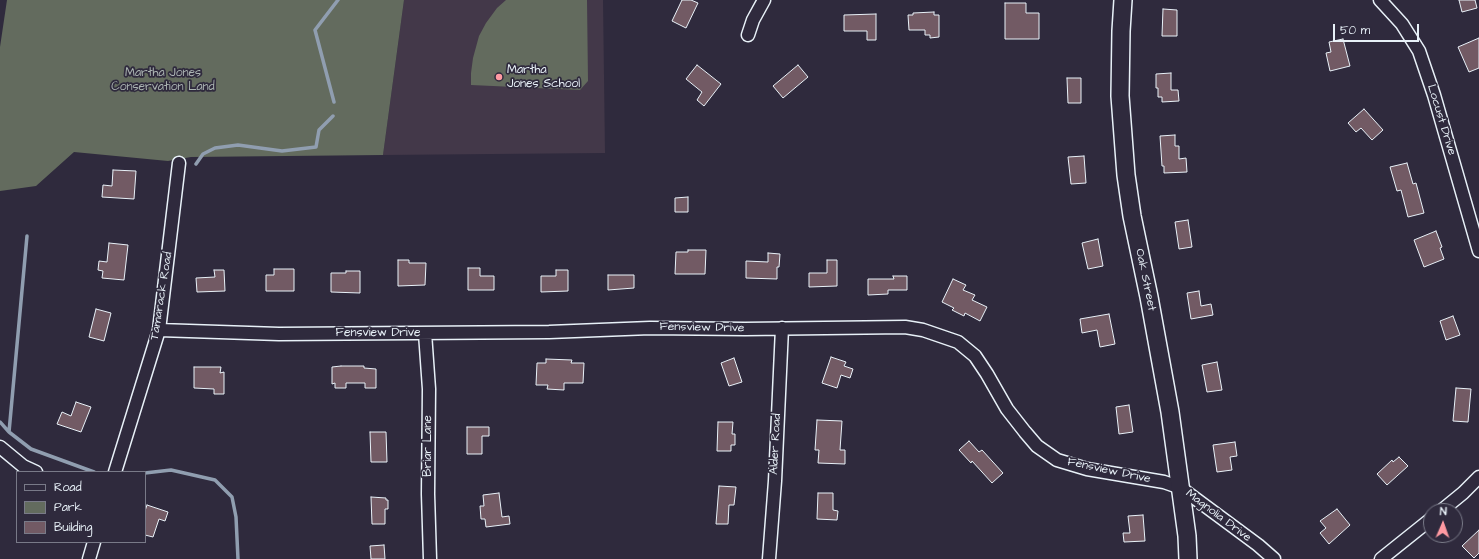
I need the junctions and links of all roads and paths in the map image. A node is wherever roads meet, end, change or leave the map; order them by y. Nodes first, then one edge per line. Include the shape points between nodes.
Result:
1 (764, 0) edge
2 (1123, 0) edge
3 (1380, 0) edge
4 (748, 35) dead end
5 (179, 163) dead end
6 (1479, 251) edge
7 (782, 328) junction
8 (159, 330) junction
9 (425, 333) junction
10 (0, 447) edge
11 (34, 471) edge
12 (115, 471) edge
13 (1479, 477) edge
14 (1181, 488) junction
15 (1451, 503) edge
16 (1423, 525) edge
17 (94, 543) edge
18 (89, 559) edge
19 (430, 559) edge
20 (769, 559) edge
21 (1188, 559) edge
22 (1274, 559) edge
23 (1381, 559) edge

1 - 4 street
2 - 14 street, Oak Street via 1120,96 1126,176 1170,412
3 - 6 street, Locust Drive via 1402,24 1418,51 1434,95
5 - 8 street, Tamarack Road
7 - 9 street, Fensview Drive
7 - 14 street, Fensview Drive via 905,327 923,330 958,342 975,356 1007,409 1025,432 1037,446 1056,460 1087,469 1164,482
7 - 20 street, Alder Road
8 - 9 street, Fensview Drive via 279,334
8 - 12 street, Tamarack Road
9 - 19 street, Briar Lane via 429,389
10 - 11 street via 23,466
13 - 15 street
14 - 21 street, Oak Street
14 - 22 street, Magnolia Drive
16 - 23 street
17 - 18 street

